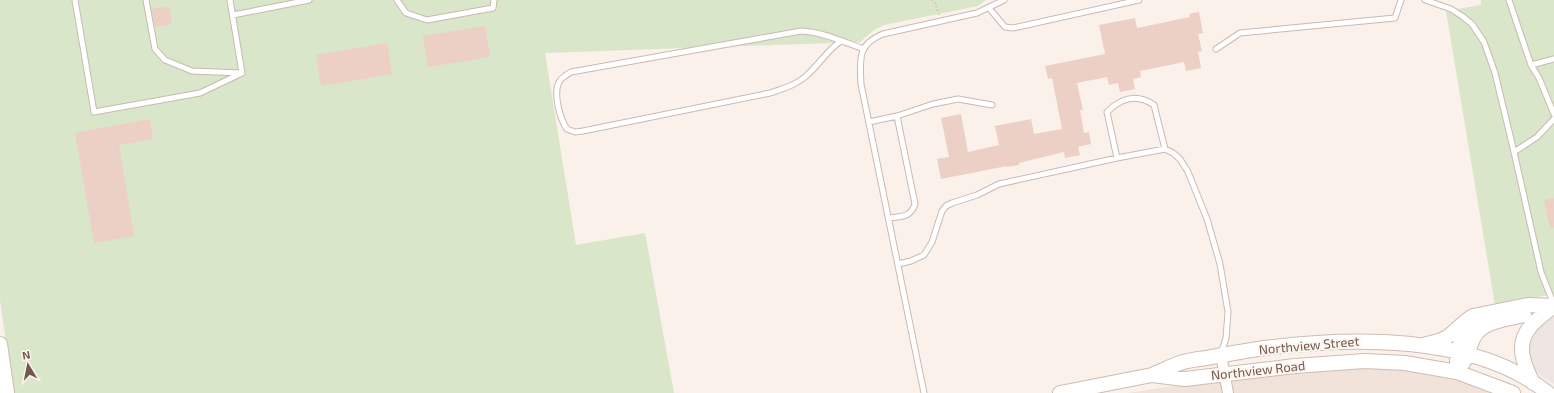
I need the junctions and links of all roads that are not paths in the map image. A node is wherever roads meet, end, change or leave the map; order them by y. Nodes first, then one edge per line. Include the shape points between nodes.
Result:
1 (75, 0) edge
2 (146, 0) edge
3 (230, 0) edge
4 (309, 0) edge
5 (397, 0) edge
6 (494, 0) edge
7 (1004, 0) edge
8 (1138, 0) edge
9 (1401, 0) edge
10 (1424, 0) edge
11 (1509, 0) edge
12 (989, 8) junction
13 (233, 15) junction
14 (841, 41) junction
15 (864, 49) junction
16 (1216, 49) dead end
17 (1554, 60) edge
18 (1531, 65) junction
19 (242, 73) junction
20 (992, 105) dead end
21 (1554, 114) edge
22 (897, 116) junction
23 (1554, 119) edge
24 (869, 122) junction
25 (1165, 150) junction
26 (1514, 152) junction
27 (1117, 158) junction
28 (889, 218) junction
29 (898, 264) junction
30 (1554, 306) edge
31 (1486, 314) junction
32 (0, 344) edge
33 (1420, 345) junction
34 (1462, 354) junction
35 (1221, 355) junction
36 (1457, 372) junction
37 (1224, 374) junction
38 (1152, 375) junction
39 (1534, 383) junction
40 (7, 393) edge
41 (924, 393) edge
42 (1060, 393) edge
43 (1228, 393) edge
44 (1513, 393) edge
45 (1548, 393) edge

1 - 19 lane via 94,112 200,93
2 - 19 lane via 155,49 165,60 192,71
3 - 13 lane
4 - 13 lane
5 - 6 lane via 406,13 427,20 493,8
7 - 12 lane
8 - 12 lane via 1013,28 1005,27
9 - 16 lane via 1394,18 1240,33
10 - 26 lane via 1451,9 1462,16 1472,24 1484,42 1495,73
11 - 18 lane
12 - 15 lane via 941,22 883,34 872,38
13 - 19 lane
14 - 14 lane via 801,31 571,72 558,84 561,118 567,129 575,132 770,93 805,77 833,46
14 - 15 lane
15 - 24 lane via 860,56 860,70
17 - 18 lane
18 - 21 lane
20 - 22 lane via 958,99
22 - 24 lane
22 - 28 lane via 914,204 912,211 907,215
23 - 26 lane via 1537,137
24 - 28 lane
25 - 27 lane
25 - 27 lane via 1154,105 1145,99 1128,99 1116,104 1107,112
25 - 35 lane via 1174,153 1188,172 1207,219 1220,264 1228,312 1226,338
26 - 30 lane via 1541,272
27 - 29 lane via 999,184 978,195 952,202 942,211 932,242 924,255
28 - 29 lane
29 - 41 lane
30 - 31 street via 1535,304
30 - 34 street via 1482,328
30 - 39 street via 1529,328 1523,342 1523,359
31 - 33 street via 1466,320 1443,340
31 - 34 street via 1467,330
32 - 40 street
33 - 34 street, Northview Street
33 - 35 street, Northview Street via 1364,341 1322,343
34 - 36 street
34 - 39 street, Northview Street via 1504,367
35 - 37 street
35 - 38 street, Northview Street via 1180,362
36 - 37 street, Northview Road via 1405,363 1365,361
36 - 44 street, Northview Road
37 - 38 street, Northview Road via 1185,379
37 - 43 street
38 - 42 street, Northview Road
39 - 45 street, Northview Street

